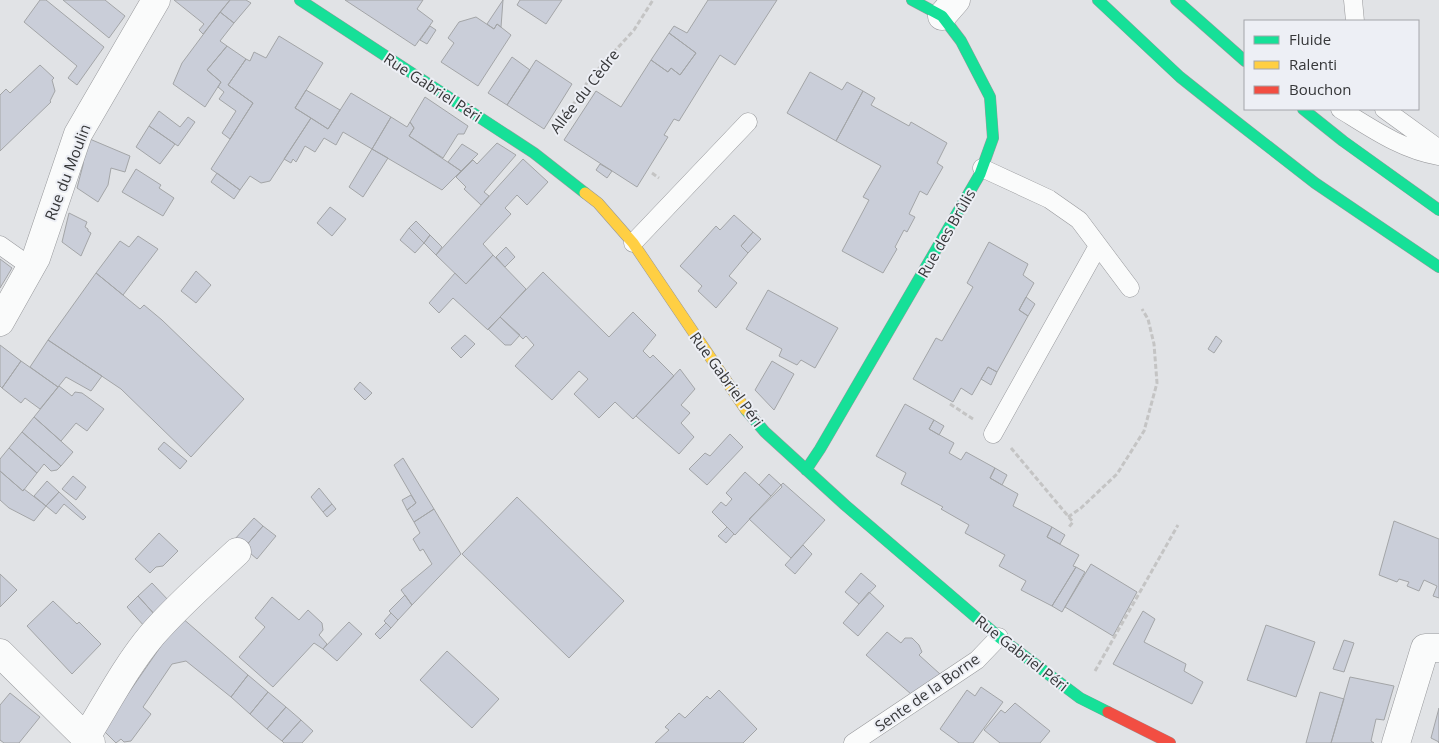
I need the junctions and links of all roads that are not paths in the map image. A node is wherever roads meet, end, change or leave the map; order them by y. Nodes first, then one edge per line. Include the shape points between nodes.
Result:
1 (156, 0) edge
2 (300, 0) edge
3 (912, 0) edge
4 (1098, 0) edge
5 (1176, 0) edge
6 (1353, 0) edge
7 (949, 8) edge
8 (1355, 20) edge
9 (1244, 60) edge
10 (1304, 110) edge
11 (1342, 110) edge
12 (1385, 110) edge
13 (748, 122) dead end
14 (1439, 148) edge
15 (1439, 156) edge
16 (982, 168) junction
17 (1439, 210) edge
18 (633, 243) junction
19 (0, 245) edge
20 (1098, 246) junction
21 (31, 267) junction
22 (1439, 267) edge
23 (1130, 288) road end
24 (0, 322) edge
25 (993, 434) road end
26 (806, 470) junction
27 (237, 552) dead end
28 (1000, 637) junction
29 (1439, 648) edge
30 (0, 653) edge
31 (88, 740) edge
32 (853, 743) edge
33 (1170, 743) edge
34 (1396, 743) edge

1 - 21 street, Rue du Moulin via 78,134
2 - 18 street, Rue Gabriel Péri via 534,153 598,204
3 - 7 street, Rue des Brûlis
4 - 22 street via 1180,76 1245,128 1316,183
5 - 9 street
6 - 8 lane
7 - 16 street, Rue des Brûlis via 961,42 990,97 993,138
10 - 17 street
11 - 15 lane via 1386,137 1422,153
12 - 14 lane
13 - 18 lane
16 - 20 lane via 1050,199 1079,220
16 - 26 street, Rue des Brûlis
18 - 26 street, Rue Gabriel Péri via 739,400 765,432
19 - 21 lane
20 - 23 lane
20 - 25 lane
21 - 24 street, Rue du Moulin
26 - 28 street, Rue Gabriel Péri
27 - 31 street via 152,635
28 - 32 lane, Sente de la Borne via 977,660
28 - 33 street, Rue Gabriel Péri via 1080,698
29 - 34 street via 1425,648
30 - 31 street

